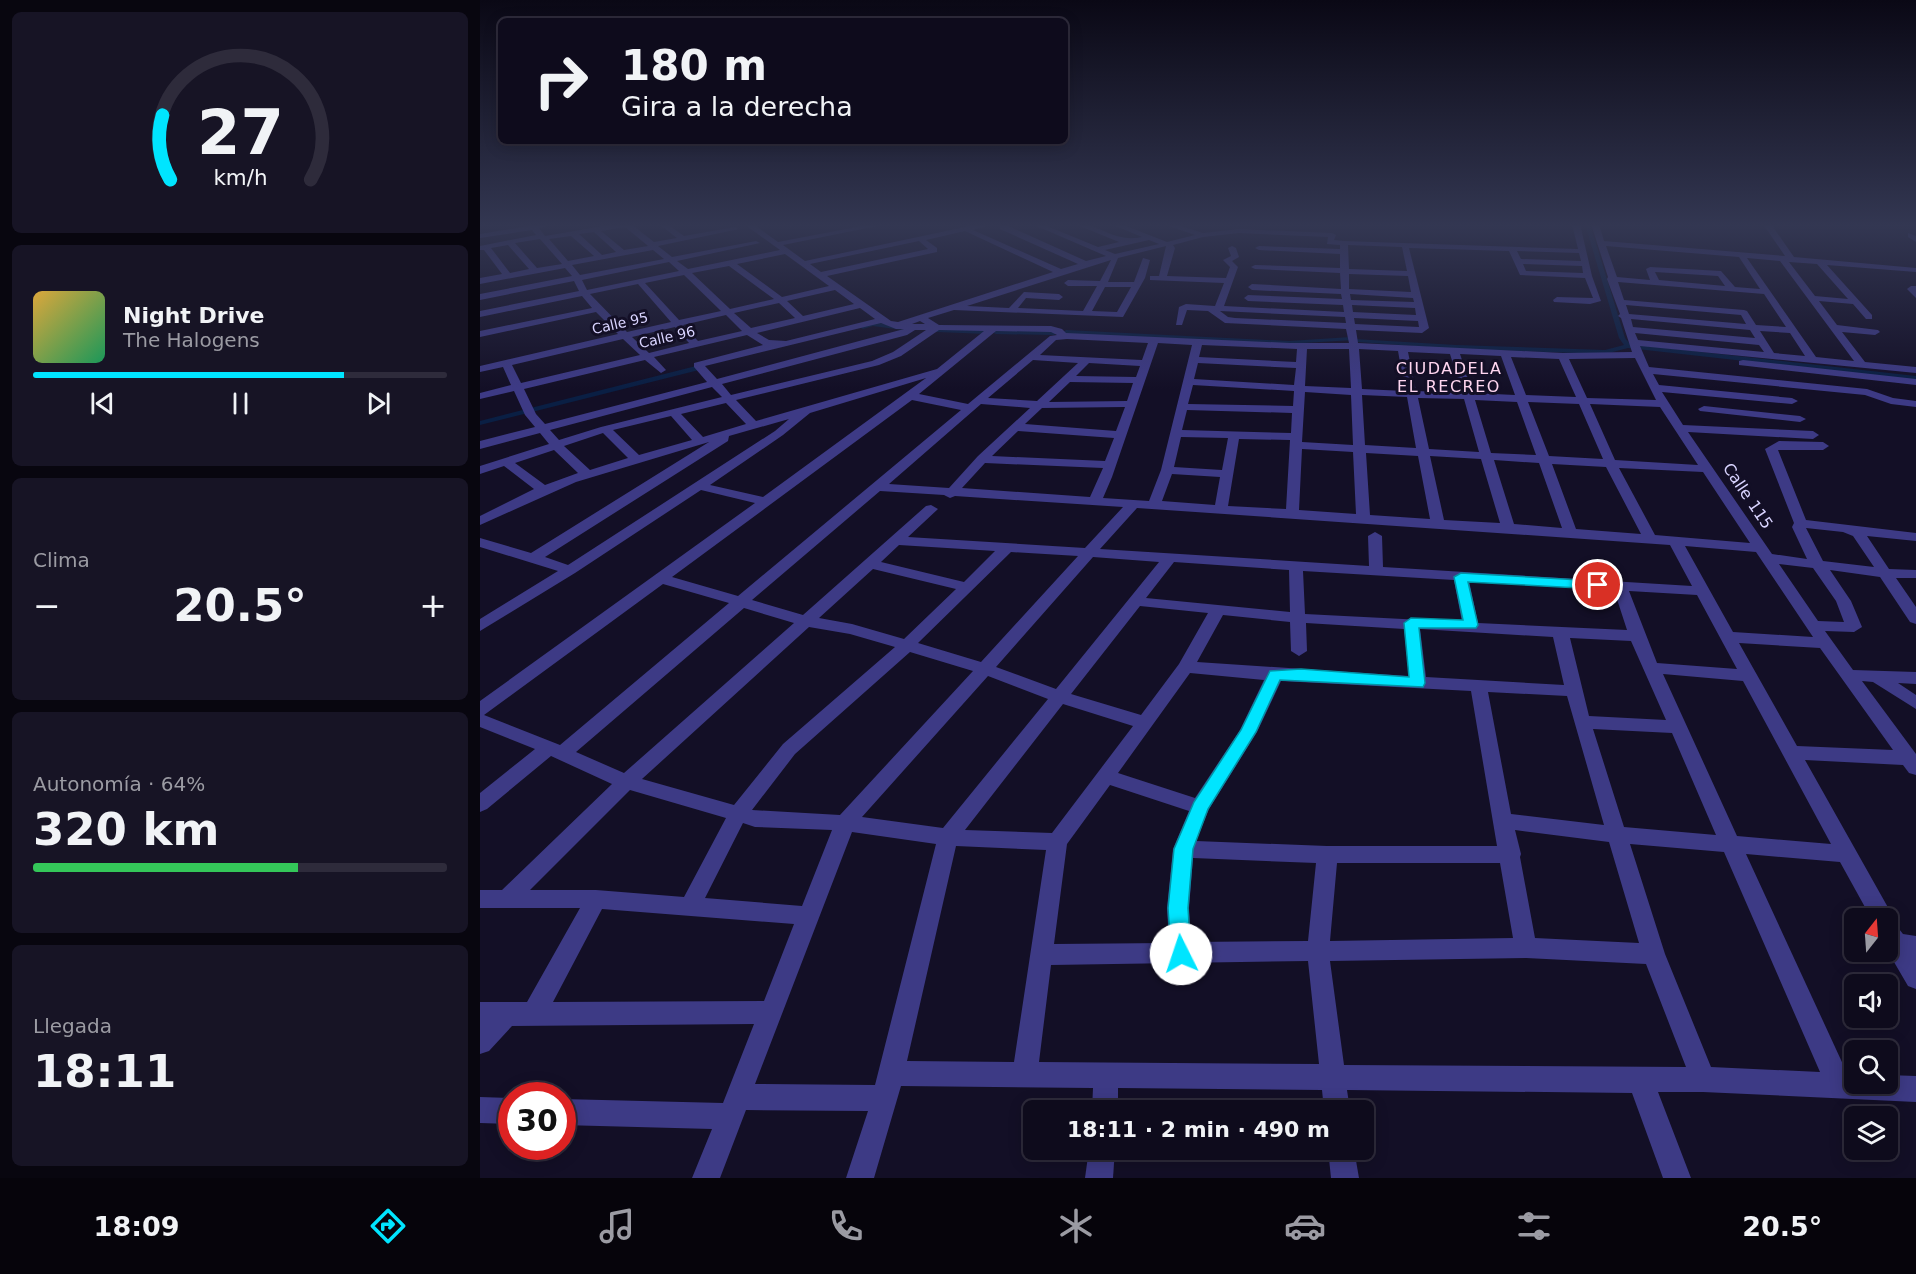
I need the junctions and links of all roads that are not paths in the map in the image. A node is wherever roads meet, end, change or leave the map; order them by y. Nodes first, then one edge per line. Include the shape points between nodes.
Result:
1 (562, 279) edge
2 (578, 279) edge
3 (654, 279) edge
4 (693, 279) edge
5 (753, 279) edge
6 (825, 279) edge
7 (1041, 279) edge
8 (1069, 279) edge
9 (1106, 279) edge
10 (1154, 279) edge
11 (1184, 279) edge
12 (1290, 279) edge
13 (1345, 279) edge
14 (1376, 279) edge
15 (1412, 279) edge
16 (1589, 279) edge
17 (1611, 279) joint
18 (1654, 279) edge
19 (1725, 279) edge
20 (1758, 279) edge
21 (1800, 279) edge
22 (1835, 279) edge
23 (1138, 281) junction
24 (1230, 281) joint
25 (640, 282) junction
26 (1655, 282) junction
27 (1068, 283) junction
28 (1103, 284) junction
29 (836, 287) junction
30 (1252, 287) dead end
31 (1290, 289) junction
32 (1732, 289) junction
33 (1916, 289) edge
34 (1345, 292) junction
35 (1767, 292) junction
36 (585, 293) junction
37 (992, 293) junction
38 (1415, 295) junction
39 (1916, 295) edge
40 (480, 296) edge
41 (1024, 296) junction
42 (1059, 297) junction
43 (1248, 298) dead end
44 (1812, 298) junction
45 (781, 300) junction
46 (1290, 300) junction
47 (1557, 300) dead end
48 (1619, 302) junction
49 (1855, 302) junction
50 (1347, 303) junction
51 (1649, 304) junction
52 (861, 305) junction
53 (1214, 307) junction
54 (1681, 307) junction
55 (947, 308) junction
56 (598, 309) junction
57 (1712, 310) junction
58 (1011, 311) junction
59 (1288, 311) junction
60 (728, 312) junction
61 (1038, 312) junction
62 (1048, 313) junction
63 (480, 314) edge
64 (1086, 314) junction
65 (1347, 314) junction
66 (1120, 315) junction
67 (923, 316) junction
68 (1623, 316) junction
69 (1869, 317) dead end
70 (1421, 318) junction
71 (801, 319) junction
72 (1656, 319) junction
73 (882, 320) junction
74 (1687, 322) junction
75 (678, 323) junction
76 (1179, 323) dead end
77 (1719, 325) junction
78 (896, 326) junction
79 (912, 327) junction
80 (937, 327) junction
81 (995, 327) junction
82 (1349, 327) junction
83 (1028, 328) junction
84 (1115, 328) dead end
85 (1628, 328) junction
86 (1754, 328) junction
87 (1834, 328) junction
88 (1289, 329) junction
89 (1794, 331) junction
90 (749, 332) junction
91 (1875, 332) dead end
92 (480, 334) edge
93 (1062, 334) junction
94 (626, 336) junction
95 (1691, 336) junction
96 (1154, 339) junction
97 (1198, 341) junction
98 (1763, 342) junction
99 (695, 344) junction
100 (776, 344) junction
101 (1290, 346) junction
102 (1302, 346) junction
103 (1354, 346) junction
104 (1402, 348) junction
105 (1636, 348) junction
106 (1694, 348) junction
107 (1454, 350) junction
108 (1505, 353) junction
109 (1665, 355) dead end
110 (645, 356) junction
111 (1563, 356) junction
112 (1771, 356) junction
113 (1029, 357) junction
114 (1812, 359) junction
115 (1086, 360) junction
116 (1194, 360) junction
117 (506, 363) junction
118 (1146, 363) junction
119 (1301, 365) junction
120 (1775, 367) junction
121 (480, 369) edge
122 (945, 369) junction
123 (661, 370) dead end
124 (1646, 370) junction
125 (1861, 370) junction
126 (1916, 370) edge
127 (1069, 379) junction
128 (1140, 380) junction
129 (714, 382) junction
130 (1188, 382) junction
131 (1916, 382) edge
132 (1783, 383) junction
133 (519, 386) junction
134 (1302, 387) junction
135 (1655, 388) junction
136 (1357, 392) junction
137 (1867, 392) junction
138 (1413, 394) junction
139 (480, 396) edge
140 (910, 396) junction
141 (1470, 397) junction
142 (729, 399) junction
143 (1523, 399) junction
144 (1792, 400) junction
145 (1583, 401) junction
146 (974, 404) junction
147 (1131, 404) junction
148 (1663, 404) junction
149 (1916, 404) edge
150 (1043, 405) junction
151 (1182, 407) junction
152 (806, 409) junction
153 (1704, 409) dead end
154 (1300, 410) junction
155 (673, 412) junction
156 (1800, 419) junction
157 (752, 424) junction
158 (542, 427) junction
159 (1016, 427) junction
160 (1682, 428) junction
161 (605, 429) junction
162 (729, 431) junction
163 (1176, 433) junction
164 (1121, 435) junction
165 (1234, 435) junction
166 (1813, 435) junction
167 (699, 440) junction
168 (1298, 441) junction
169 (555, 444) junction
170 (480, 445) edge
171 (1361, 449) junction
172 (1424, 452) junction
173 (1487, 456) junction
174 (636, 459) junction
175 (983, 459) junction
176 (1545, 459) junction
177 (505, 461) junction
178 (1610, 462) junction
179 (1110, 465) junction
180 (1708, 469) junction
181 (480, 470) edge
182 (1167, 470) junction
183 (587, 474) junction
184 (1227, 474) junction
185 (699, 486) junction
186 (879, 487) junction
187 (543, 490) junction
188 (950, 494) junction
189 (765, 501) junction
190 (1094, 502) junction
191 (1133, 504) junction
192 (1154, 505) junction
193 (931, 509) dead end
194 (1221, 510) junction
195 (1292, 515) junction
196 (1363, 519) junction
197 (480, 521) edge
198 (1801, 523) junction
199 (1438, 525) junction
200 (1508, 528) junction
201 (1852, 530) junction
202 (1571, 533) junction
203 (1376, 536) dead end
204 (1916, 537) edge
205 (1650, 539) junction
206 (898, 541) junction
207 (1675, 541) junction
208 (480, 542) edge
209 (1010, 546) junction
210 (1764, 553) junction
211 (1085, 554) junction
212 (534, 558) junction
213 (1169, 559) junction
214 (872, 564) junction
215 (1816, 564) junction
216 (1296, 567) junction
217 (570, 570) junction
218 (1377, 572) junction
219 (1885, 573) junction
220 (1916, 574) edge
221 (1461, 577) junction
222 (659, 578) junction
223 (1620, 586) junction
224 (967, 587) junction
225 (1704, 591) junction
226 (1135, 601) junction
227 (738, 602) junction
228 (1217, 611) junction
229 (1297, 618) junction
230 (1916, 619) edge
231 (483, 620) edge
232 (806, 621) junction
233 (1411, 623) junction
234 (1471, 625) junction
235 (1813, 626) junction
236 (1560, 631) junction
237 (1637, 636) junction
238 (1730, 638) junction
239 (1825, 643) junction
240 (907, 645) junction
241 (1299, 651) dead end
242 (1186, 667) junction
243 (983, 668) junction
244 (1653, 668) junction
245 (1275, 675) junction
246 (1847, 675) junction
247 (1875, 675) junction
248 (1750, 676) junction
249 (1916, 678) edge
250 (1418, 683) junction
251 (1478, 685) junction
252 (1575, 690) junction
253 (1060, 697) junction
254 (1916, 703) edge
255 (480, 710) edge
256 (480, 720) edge
257 (1583, 722) junction
258 (1145, 723) junction
259 (1677, 727) junction
260 (556, 750) junction
261 (1789, 752) junction
262 (1912, 763) edge
263 (1108, 777) junction
264 (626, 782) junction
265 (480, 804) edge
266 (1200, 807) junction
267 (738, 814) junction
268 (1505, 821) junction
269 (845, 823) junction
270 (1619, 835) junction
271 (948, 837) junction
272 (1058, 842) junction
273 (1732, 843) junction
274 (1183, 849) junction
275 (1511, 854) junction
276 (1848, 854) junction
277 (1327, 855) junction
278 (480, 898) edge
279 (507, 898) junction
280 (596, 899) junction
281 (689, 908) junction
282 (1877, 908) edge
283 (810, 916) junction
284 (1899, 939) edge
285 (1526, 948) junction
286 (1318, 953) junction
287 (1181, 954) junction
288 (1654, 954) junction
289 (1041, 955) junction
290 (1916, 978) edge
291 (771, 1012) junction
292 (480, 1014) edge
293 (507, 1014) junction
294 (534, 1014) junction
295 (480, 1042) edge
296 (891, 1073) junction
297 (1025, 1074) junction
298 (1106, 1074) junction
299 (1332, 1076) junction
300 (1702, 1079) junction
301 (1640, 1080) junction
302 (1839, 1085) junction
303 (1916, 1089) edge
304 (885, 1098) junction
305 (1105, 1100) edge
306 (1335, 1100) edge
307 (734, 1106) junction
308 (480, 1110) edge
309 (498, 1111) edge
310 (576, 1112) edge
311 (1101, 1160) edge
312 (1343, 1160) edge
313 (706, 1178) edge
314 (860, 1178) edge
315 (1099, 1178) edge
316 (1345, 1178) edge
317 (1677, 1178) edge

1 - 40 street
2 - 36 street
3 - 25 street
4 - 60 street
5 - 45 street
6 - 29 street
7 - 37 street
8 - 27 street
9 - 28 street
10 - 23 street
11 - 24 street
12 - 31 street
13 - 34 street
14 - 38 street
15 - 38 street
16 - 47 street via 1598,296 1596,300
17 - 26 street
17 - 48 street, Calle 115
18 - 26 street
19 - 32 street
20 - 35 street
21 - 44 street
22 - 49 street
23 - 28 street
23 - 66 street
24 - 53 street
25 - 36 street
25 - 75 street
26 - 32 street
27 - 28 street
27 - 42 street
28 - 64 street
29 - 45 street, Calle 95
29 - 52 street
30 - 31 street
31 - 34 street
31 - 46 street
32 - 35 street
33 - 39 street via 1911,289
34 - 38 street
34 - 50 street
35 - 89 street
36 - 56 street
36 - 63 street
37 - 41 street
37 - 55 street
38 - 50 street
38 - 70 street
41 - 42 street
41 - 58 street
42 - 62 street
43 - 46 street
44 - 49 street
44 - 87 street
45 - 60 street, Calle 95
45 - 71 street
46 - 50 street
46 - 59 street
48 - 51 street
48 - 68 street, Calle 115
49 - 69 street
50 - 65 street
51 - 54 street
51 - 72 street
52 - 71 street, Calle 96
52 - 73 street
53 - 59 street
53 - 76 street via 1182,309
53 - 88 street via 1225,320 1235,321 1237,331
54 - 57 street
54 - 74 street
55 - 58 street
55 - 67 street
56 - 92 street
56 - 94 street
57 - 77 street
57 - 86 street via 1744,313
58 - 61 street
59 - 65 street
59 - 88 street
60 - 75 street, Calle 95
60 - 90 street
61 - 62 street
61 - 83 street
62 - 64 street
64 - 66 street
65 - 70 street
65 - 82 street
66 - 84 street
67 - 78 street
67 - 80 street via 923,320
68 - 72 street
68 - 85 street, Calle 115
70 - 82 street via 1424,328 1419,330
71 - 90 street, Calle 96
72 - 74 street
73 - 78 street
73 - 100 street
74 - 77 street
74 - 95 street
75 - 94 street, Calle 95
75 - 99 street
77 - 86 street
78 - 79 street
79 - 80 street
79 - 129 street via 871,343
80 - 81 street
80 - 142 street via 876,363
81 - 83 street
81 - 122 street
82 - 88 street
82 - 103 street
83 - 93 street
85 - 95 street
85 - 105 street, Calle 115
86 - 89 street
86 - 98 street
87 - 91 street
87 - 125 street
88 - 101 street
89 - 114 street
90 - 99 street, Calle 96
90 - 100 street
93 - 96 street
93 - 113 street
94 - 110 street
94 - 117 street, Calle 95
95 - 98 street
95 - 106 street
96 - 97 street
96 - 118 street
97 - 101 street
97 - 116 street
98 - 112 street
99 - 110 street, Calle 96
100 - 129 street via 698,365
101 - 102 street
102 - 103 street
102 - 119 street
103 - 104 street
103 - 136 street
104 - 107 street
104 - 138 street
105 - 106 street
105 - 111 street
105 - 124 street, Calle 115
106 - 112 street
107 - 108 street
107 - 141 street
108 - 111 street
108 - 143 street
109 - 120 street
110 - 123 street
110 - 133 street, Calle 96
111 - 145 street
112 - 114 street
113 - 115 street
113 - 146 street
114 - 125 street
115 - 118 street
115 - 127 street
116 - 119 street
116 - 130 street
117 - 121 street, Calle 95
117 - 133 street
118 - 128 street
119 - 134 street
120 - 125 street
120 - 132 street
122 - 140 street
122 - 152 street
124 - 132 street
124 - 135 street, Calle 115
125 - 126 street
125 - 131 street
125 - 137 street
127 - 128 street
127 - 150 street
128 - 147 street
129 - 142 street
129 - 158 street
130 - 134 street
130 - 151 street
132 - 137 street
132 - 144 street
133 - 139 street, Calle 96
133 - 158 street
134 - 136 street
134 - 154 street
135 - 144 street
135 - 148 street, Calle 115
136 - 138 street
136 - 171 street
137 - 149 street via 1891,401
138 - 141 street
138 - 172 street
140 - 146 street
140 - 189 street
141 - 143 street
141 - 173 street
142 - 155 street
142 - 157 street
143 - 145 street
143 - 176 street
144 - 156 street
145 - 148 street
145 - 178 street
146 - 150 street
146 - 186 street
147 - 150 street
147 - 164 street
148 - 160 street, Calle 115
150 - 159 street
151 - 154 street
151 - 163 street
152 - 157 street
152 - 185 street via 778,433
153 - 156 street
154 - 168 street
155 - 161 street
155 - 167 street
156 - 166 street
157 - 162 street
158 - 169 street
158 - 170 street
159 - 164 street
159 - 175 street
160 - 166 street
160 - 180 street, Calle 115
161 - 169 street
161 - 174 street
162 - 167 street
162 - 212 street via 694,458
163 - 165 street
163 - 182 street
164 - 179 street
165 - 168 street
165 - 184 street
166 - 198 street via 1823,446 1779,445 1771,449
167 - 174 street
168 - 171 street
168 - 195 street
169 - 177 street
169 - 183 street
171 - 172 street
171 - 196 street
172 - 173 street
172 - 199 street
173 - 176 street
173 - 200 street
174 - 183 street
175 - 179 street
175 - 188 street
176 - 178 street
176 - 202 street
177 - 181 street
177 - 187 street
178 - 180 street
178 - 205 street
179 - 190 street
180 - 210 street, Calle 115
182 - 184 street
182 - 192 street
183 - 187 street
184 - 194 street
185 - 189 street
185 - 217 street
186 - 188 street
186 - 227 street
187 - 197 street
188 - 190 street
189 - 222 street
190 - 191 street
191 - 192 street
191 - 211 street
192 - 194 street
193 - 206 street
194 - 195 street
195 - 196 street
196 - 199 street
198 - 201 street
198 - 215 street via 1803,541
199 - 200 street
200 - 202 street
201 - 204 street
201 - 219 street
202 - 205 street
203 - 218 street
205 - 207 street
206 - 209 street
206 - 214 street
207 - 210 street
207 - 225 street
208 - 212 street
209 - 211 street
209 - 224 street
210 - 215 street
210 - 235 street, Calle 115
211 - 213 street
211 - 243 street
212 - 217 street
213 - 216 street
213 - 226 street
214 - 224 street
214 - 232 street
215 - 219 street
215 - 235 street via 1834,588 1854,627
216 - 218 street
216 - 229 street
217 - 231 street
218 - 221 street
219 - 220 street
219 - 230 street
221 - 223 street
221 - 234 street
222 - 227 street
222 - 255 street
223 - 225 street
223 - 237 street
224 - 240 street
225 - 238 street
226 - 228 street
226 - 253 street
227 - 232 street
227 - 260 street
228 - 229 street
228 - 242 street
229 - 233 street
229 - 241 street
232 - 240 street
232 - 264 street
233 - 234 street
233 - 250 street
234 - 236 street
235 - 239 street, Calle 115
236 - 237 street
236 - 252 street
237 - 244 street
238 - 239 street
238 - 248 street
239 - 246 street, Calle 115
240 - 243 street
240 - 267 street via 789,749
242 - 245 street
242 - 258 street
243 - 253 street
243 - 269 street
244 - 248 street
244 - 259 street
245 - 250 street
245 - 266 street via 1248,732
246 - 247 street
246 - 262 street, Calle 115
247 - 249 street
247 - 254 street
248 - 261 street
250 - 251 street
251 - 252 street
251 - 268 street
252 - 257 street
253 - 258 street
253 - 271 street
256 - 260 street
257 - 259 street
257 - 270 street
258 - 263 street
259 - 273 street
260 - 264 street
260 - 265 street
261 - 262 street
261 - 276 street
263 - 266 street
263 - 272 street
264 - 267 street
264 - 279 street
266 - 274 street
267 - 269 street via 755,819
267 - 281 street
268 - 270 street
268 - 275 street
269 - 271 street
269 - 283 street
270 - 273 street
270 - 288 street
271 - 272 street
271 - 296 street
272 - 289 street
273 - 276 street
273 - 302 street
274 - 277 street
274 - 287 street via 1178,908
275 - 277 street
275 - 285 street
276 - 282 street
277 - 286 street
278 - 279 street
279 - 280 street
280 - 281 street
280 - 294 street
281 - 283 street
283 - 291 street
284 - 290 street
285 - 286 street
285 - 288 street
286 - 287 street
286 - 299 street
287 - 289 street
288 - 300 street
289 - 297 street
291 - 294 street
291 - 307 street
292 - 293 street
293 - 294 street
293 - 295 street
296 - 297 street
296 - 304 street
297 - 298 street
298 - 299 street
298 - 305 street
299 - 301 street
299 - 306 street
300 - 301 street
300 - 302 street
301 - 317 street
302 - 303 street
304 - 307 street
304 - 314 street
307 - 310 street
307 - 313 street
308 - 309 street
311 - 315 street
312 - 316 street

